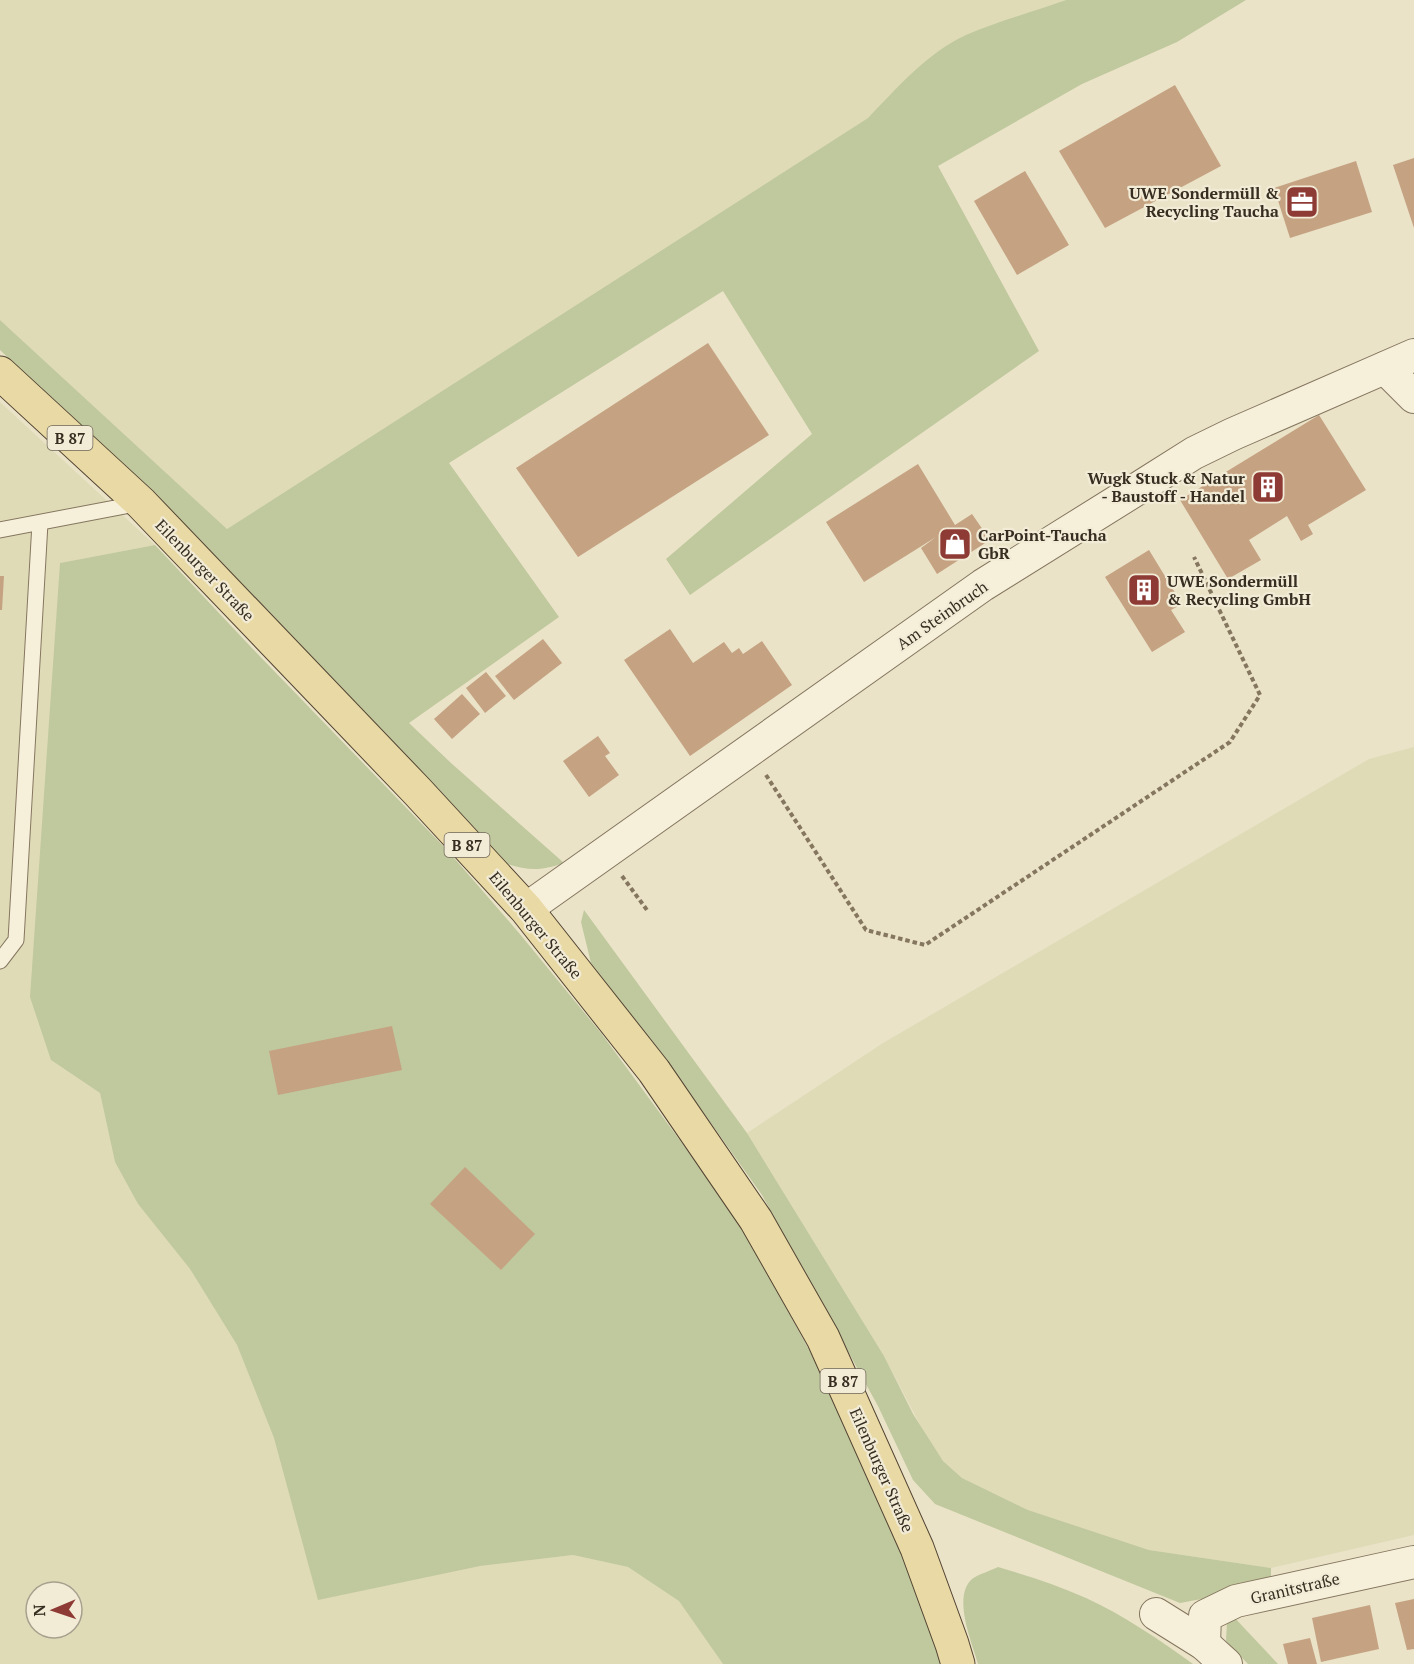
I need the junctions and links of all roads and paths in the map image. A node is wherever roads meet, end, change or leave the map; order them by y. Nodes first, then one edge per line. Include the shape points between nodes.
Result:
1 (1414, 355) edge
2 (1385, 368) junction
3 (0, 373) edge
4 (1414, 397) edge
5 (141, 503) junction
6 (40, 523) junction
7 (0, 530) edge
8 (1194, 556) dead end
9 (751, 752) junction
10 (605, 854) junction
11 (526, 909) junction
12 (647, 910) dead end
13 (0, 961) edge
14 (1414, 1562) edge
15 (1156, 1614) dead end
16 (1215, 1654) edge
17 (958, 1664) edge

1 - 2 street, Am Steinbruch
2 - 4 street
2 - 9 street, Am Steinbruch via 1194,453 983,585
3 - 5 main road, Eilenburger Straße / B 87
5 - 6 lane
5 - 11 main road, Eilenburger Straße / B 87
6 - 7 lane
6 - 13 lane via 15,940
8 - 9 path via 1260,694 1230,742 925,945 866,930
9 - 10 street, Am Steinbruch
10 - 11 street, Am Steinbruch
10 - 12 path
11 - 17 main road, Eilenburger Straße / B 87 via 654,1071 756,1220 823,1338 917,1548
14 - 16 street, Granitstraße via 1236,1601 1205,1616
15 - 16 street

